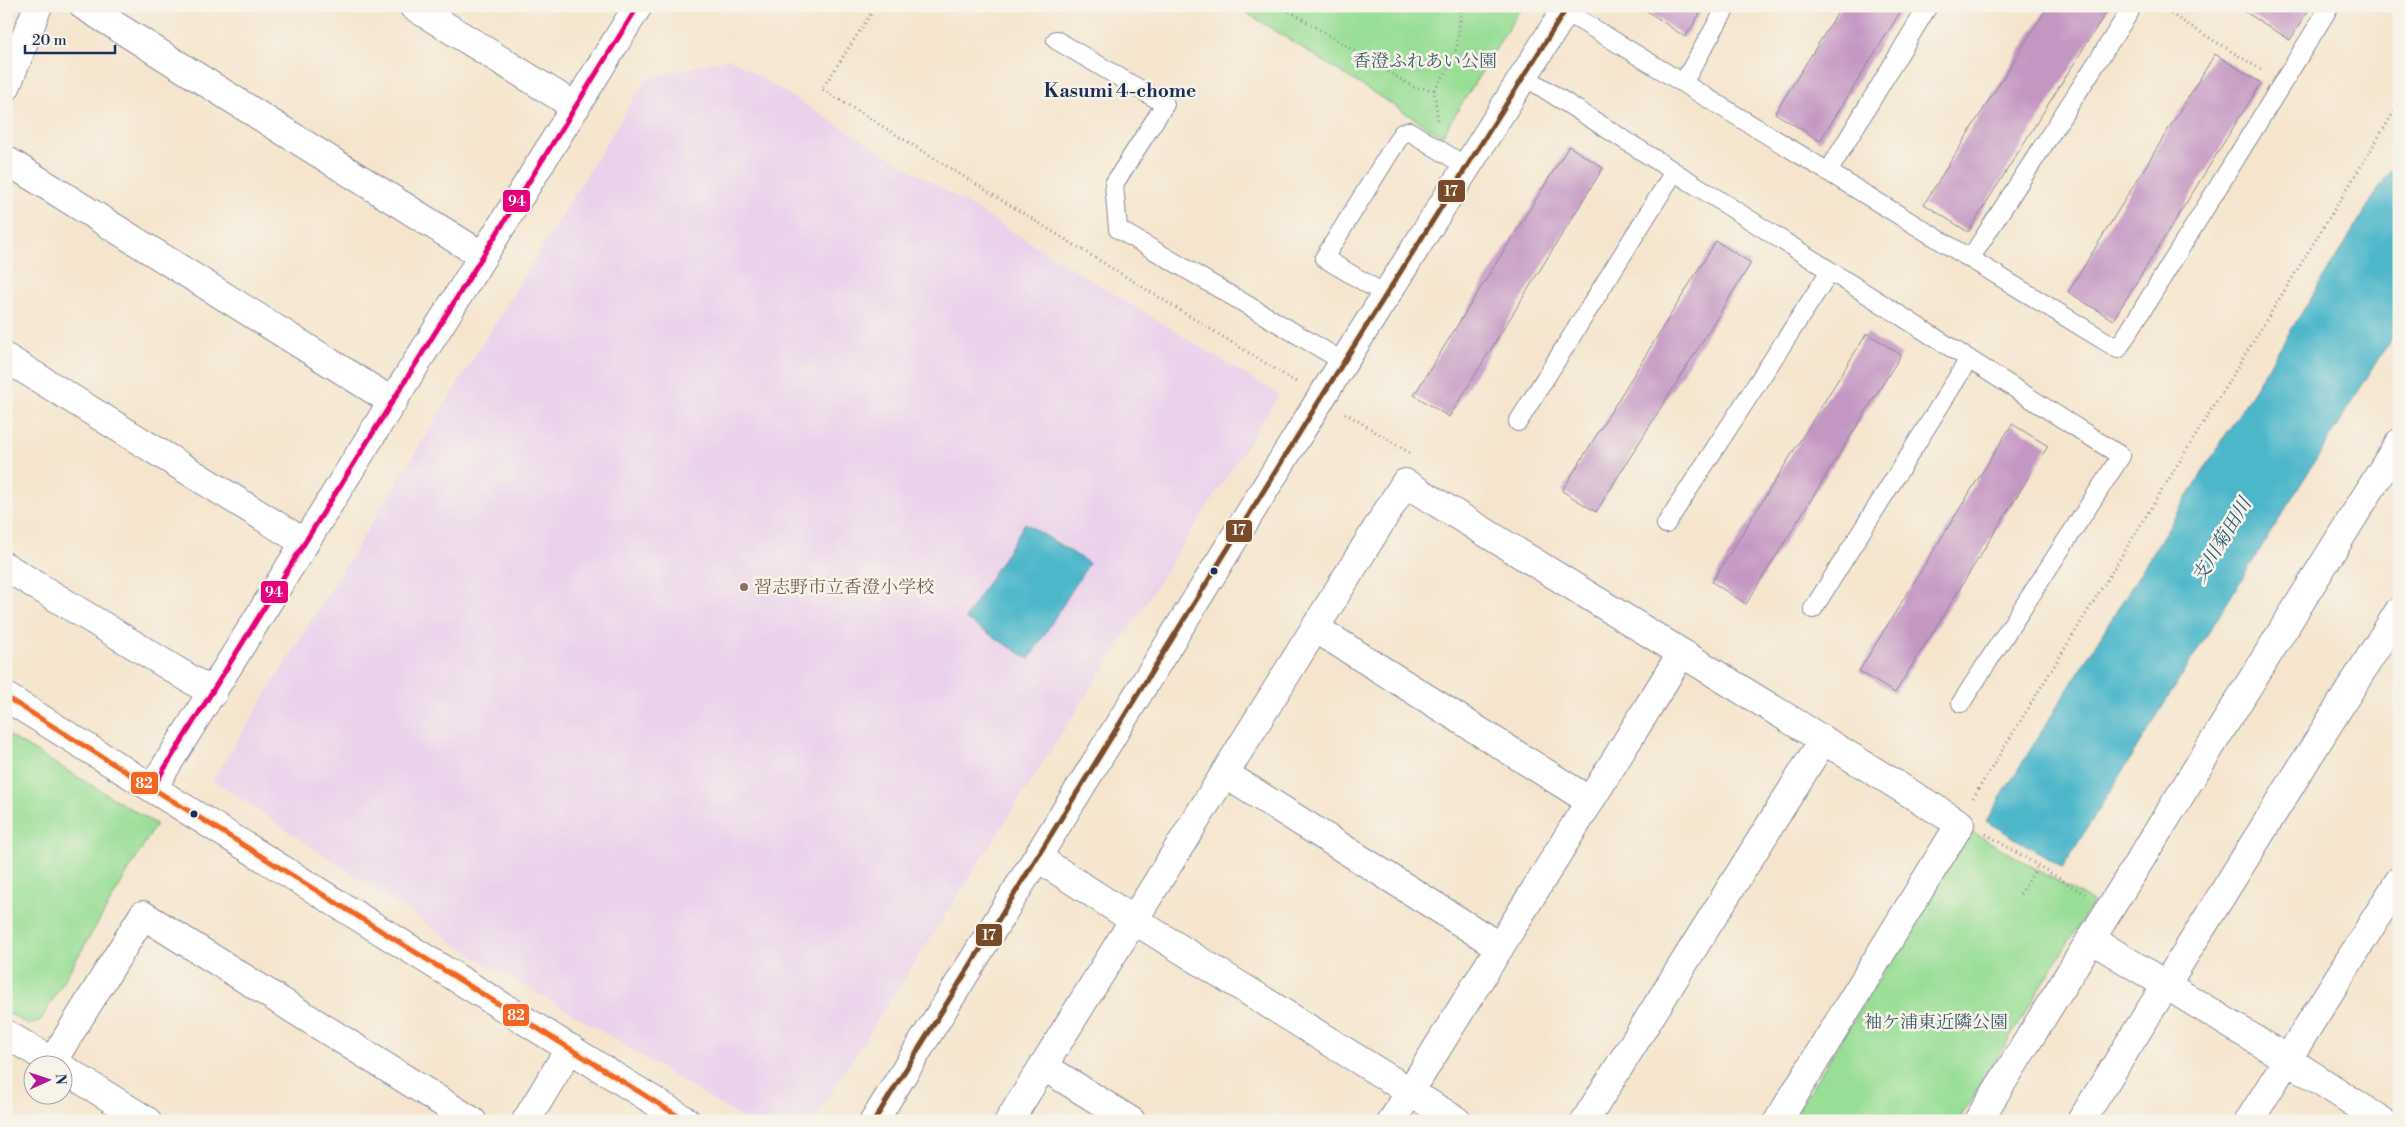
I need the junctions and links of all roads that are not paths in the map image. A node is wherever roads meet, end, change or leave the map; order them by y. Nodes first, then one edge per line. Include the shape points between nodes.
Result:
1 (38, 6) edge
2 (84, 6) edge
3 (413, 6) edge
4 (638, 6) edge
5 (1727, 6) edge
6 (1928, 6) edge
7 (2330, 6) edge
8 (1566, 9) edge
9 (2130, 10) dead end
10 (1056, 40) dead end
11 (1524, 76) junction
12 (1683, 84) junction
13 (6, 87) edge
14 (576, 107) junction
15 (6, 160) edge
16 (1468, 167) junction
17 (1674, 172) junction
18 (1828, 172) junction
19 (484, 256) junction
20 (1970, 259) junction
21 (1830, 271) junction
22 (1386, 295) junction
23 (6, 358) edge
24 (1969, 359) junction
25 (1344, 362) junction
26 (393, 402) junction
27 (1518, 422) dead end
28 (2399, 443) edge
29 (1666, 524) dead end
30 (305, 543) junction
31 (6, 567) edge
32 (1813, 610) dead end
33 (2399, 611) edge
34 (1315, 628) junction
35 (1681, 654) junction
36 (213, 693) junction
37 (6, 697) edge
38 (1961, 703) dead end
39 (1822, 742) junction
40 (1225, 774) junction
41 (153, 787) junction
42 (1590, 800) junction
43 (1038, 858) junction
44 (2399, 881) edge
45 (1134, 920) junction
46 (2091, 939) junction
47 (1500, 946) junction
48 (2166, 985) junction
49 (6, 1034) edge
50 (570, 1048) junction
51 (39, 1054) edge
52 (63, 1054) edge
53 (2287, 1059) junction
54 (1043, 1066) junction
55 (72, 1074) edge
56 (1410, 1091) junction
57 (147, 1121) edge
58 (472, 1121) edge
59 (526, 1121) edge
60 (686, 1121) edge
61 (874, 1121) edge
62 (1009, 1121) edge
63 (1131, 1121) edge
64 (1392, 1121) edge
65 (1457, 1121) edge
66 (1585, 1121) edge
67 (1778, 1121) edge
68 (1978, 1121) edge
69 (2081, 1121) edge
70 (2249, 1121) edge
71 (2382, 1121) edge

1 - 13 street
2 - 19 street
3 - 14 street
4 - 14 street
5 - 12 lane
6 - 18 lane
7 - 20 lane via 2118,349
8 - 11 street
8 - 12 lane
9 - 20 lane
10 - 25 lane via 1164,104 1114,184 1118,229
11 - 16 street
11 - 17 lane
12 - 18 lane
14 - 19 street
15 - 26 street
16 - 22 street
16 - 22 lane via 1409,131 1402,133 1324,258
17 - 21 lane
17 - 27 lane
18 - 20 lane
19 - 26 street
21 - 24 lane
21 - 29 lane
22 - 25 street
23 - 30 street
24 - 32 lane
24 - 38 lane via 2121,456
25 - 43 street
26 - 30 street
28 - 46 street
30 - 36 street
31 - 36 street
33 - 48 street
34 - 35 street via 1405,483
34 - 40 street
34 - 42 street
35 - 39 street
35 - 42 street
36 - 41 street
37 - 41 street
39 - 66 street
39 - 67 street via 1961,822
40 - 45 street
40 - 47 street
41 - 50 street
42 - 47 street
43 - 45 street
43 - 61 street
44 - 53 street
45 - 54 street
45 - 56 street
46 - 48 street
46 - 68 street
47 - 56 street
48 - 53 street
48 - 69 street
49 - 51 street
50 - 59 street
50 - 60 street
52 - 58 street via 143,915
53 - 70 street
53 - 71 street
54 - 62 street
54 - 63 street
55 - 57 street
56 - 64 street
56 - 65 street

